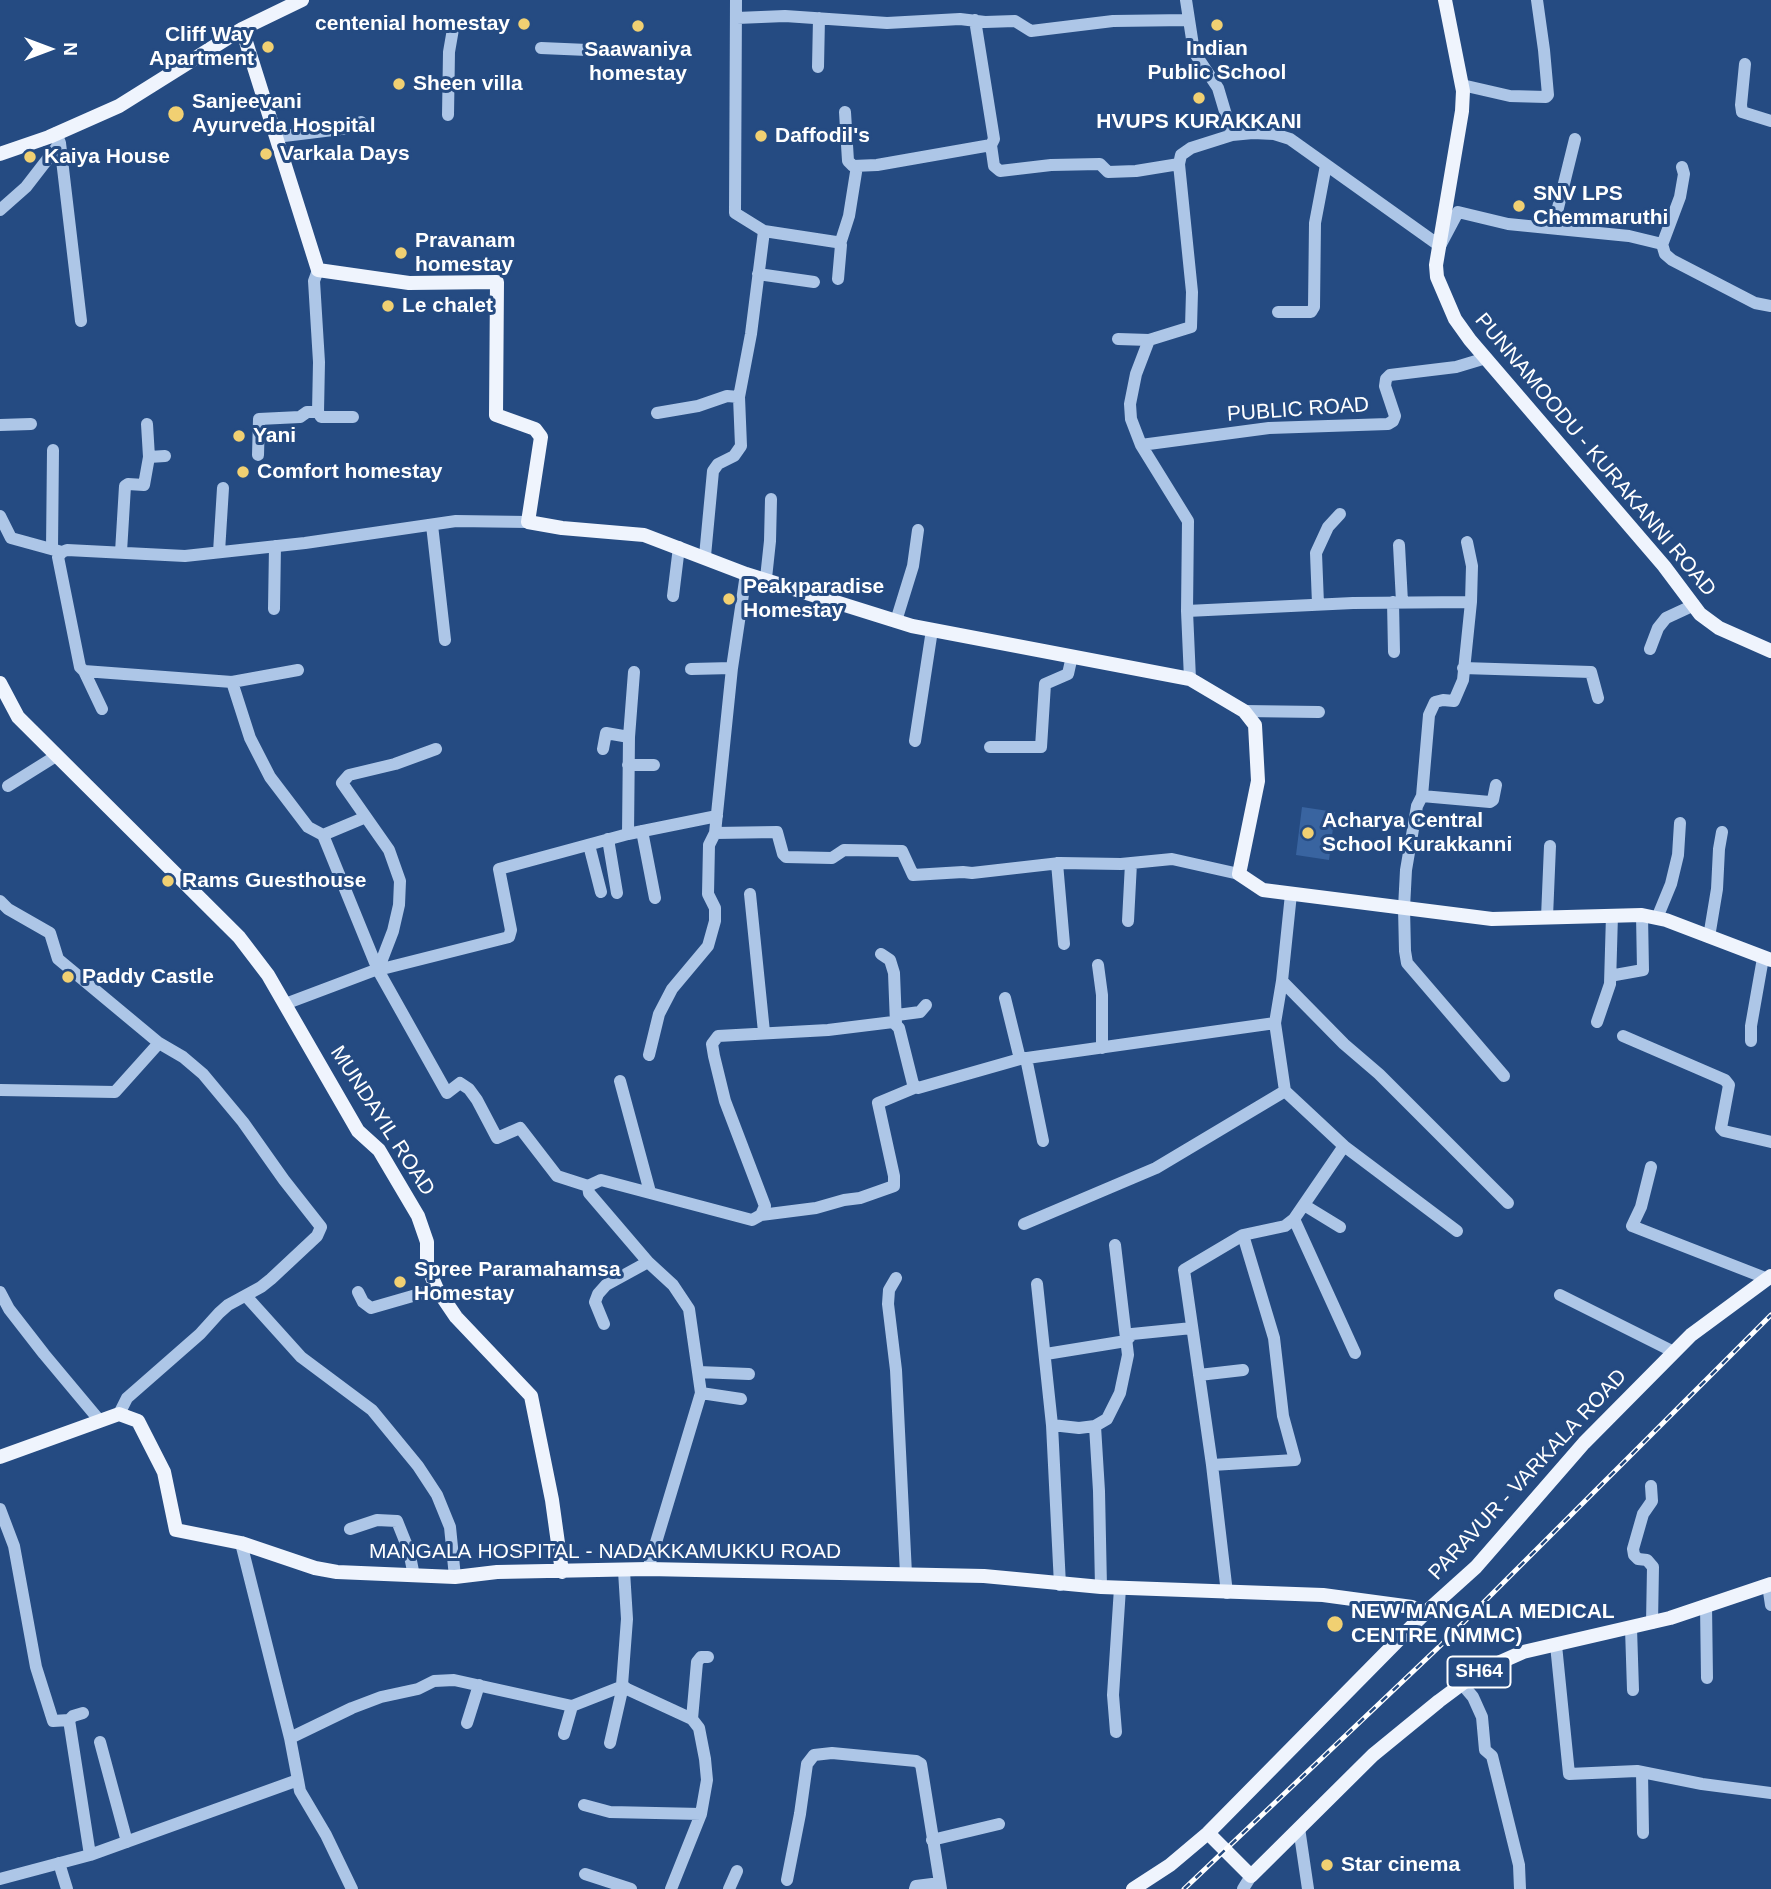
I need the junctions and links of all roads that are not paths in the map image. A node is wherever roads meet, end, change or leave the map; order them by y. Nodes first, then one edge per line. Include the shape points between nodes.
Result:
1 (302, 0) edge
2 (736, 0) edge
3 (1186, 0) edge
4 (1445, 0) edge
5 (1537, 0) edge
6 (737, 18) junction
7 (819, 18) junction
8 (975, 20) junction
9 (1188, 20) junction
10 (242, 29) junction
11 (453, 29) dead end
12 (541, 48) dead end
13 (634, 52) dead end
14 (1745, 64) dead end
15 (818, 67) dead end
16 (1462, 85) junction
17 (845, 112) dead end
18 (448, 115) dead end
19 (1771, 121) edge
20 (361, 122) dead end
21 (1232, 135) junction
22 (276, 136) junction
23 (58, 138) junction
24 (1575, 139) dead end
25 (991, 145) junction
26 (0, 154) edge
27 (1179, 164) junction
28 (1326, 165) junction
29 (857, 166) junction
30 (1682, 167) dead end
31 (0, 209) edge
32 (1553, 228) junction
33 (764, 231) junction
34 (840, 244) junction
35 (1662, 245) junction
36 (1440, 246) junction
37 (318, 270) junction
38 (758, 274) junction
39 (838, 279) dead end
40 (814, 282) dead end
41 (1771, 306) edge
42 (1278, 312) dead end
43 (81, 321) dead end
44 (1118, 339) dead end
45 (1149, 340) junction
46 (1486, 358) junction
47 (740, 397) junction
48 (318, 412) junction
49 (657, 413) dead end
50 (354, 417) dead end
51 (31, 424) dead end
52 (147, 424) dead end
53 (0, 425) edge
54 (1141, 445) junction
55 (53, 450) dead end
56 (258, 455) dead end
57 (165, 456) dead end
58 (149, 457) junction
59 (223, 488) dead end
60 (771, 499) dead end
61 (1340, 514) dead end
62 (0, 516) edge
63 (528, 522) junction
64 (432, 525) junction
65 (918, 530) dead end
66 (1467, 542) dead end
67 (1399, 545) dead end
68 (275, 546) junction
69 (679, 547) junction
70 (57, 550) junction
71 (121, 552) junction
72 (219, 552) junction
73 (705, 556) junction
74 (746, 574) junction
75 (766, 578) junction
76 (673, 596) dead end
77 (1398, 602) junction
78 (1471, 602) junction
79 (1318, 604) junction
80 (1694, 605) junction
81 (274, 609) dead end
82 (1187, 611) junction
83 (896, 621) junction
84 (932, 630) junction
85 (445, 640) dead end
86 (1650, 649) dead end
87 (1771, 651) edge
88 (1394, 652) dead end
89 (1072, 656) junction
90 (732, 668) junction
91 (1463, 668) junction
92 (691, 669) dead end
93 (298, 670) dead end
94 (84, 671) junction
95 (634, 673) dead end
96 (1190, 679) junction
97 (232, 682) junction
98 (0, 683) edge
99 (1598, 698) dead end
100 (102, 709) dead end
101 (1244, 711) junction
102 (1319, 712) dead end
103 (629, 737) junction
104 (915, 741) dead end
105 (990, 747) dead end
106 (436, 749) dead end
107 (603, 749) dead end
108 (57, 756) junction
109 (628, 765) junction
110 (654, 765) dead end
111 (1496, 785) dead end
112 (8, 786) dead end
113 (1422, 796) junction
114 (717, 816) junction
115 (366, 817) junction
116 (1680, 823) dead end
117 (642, 831) junction
118 (1722, 832) dead end
119 (715, 833) junction
120 (628, 834) junction
121 (323, 835) junction
122 (608, 839) junction
123 (589, 845) junction
124 (1550, 846) dead end
125 (1057, 863) junction
126 (1131, 863) junction
127 (1239, 874) junction
128 (601, 892) dead end
129 (617, 893) dead end
130 (750, 894) dead end
131 (1291, 894) junction
132 (655, 898) dead end
133 (0, 901) edge
134 (1404, 908) junction
135 (1612, 915) junction
136 (1642, 915) junction
137 (1547, 917) junction
138 (1657, 918) junction
139 (1128, 921) dead end
140 (1709, 937) junction
141 (1064, 944) dead end
142 (881, 954) dead end
143 (1767, 959) edge
144 (1098, 965) dead end
145 (378, 970) junction
146 (1615, 975) dead end
147 (1282, 981) junction
148 (1005, 998) dead end
149 (285, 1004) junction
150 (926, 1005) dead end
151 (897, 1019) junction
152 (1597, 1022) dead end
153 (1275, 1023) junction
154 (764, 1032) junction
155 (1623, 1037) dead end
156 (1751, 1041) dead end
157 (159, 1044) junction
158 (1102, 1048) junction
159 (649, 1055) dead end
160 (1023, 1058) junction
161 (1504, 1076) dead end
162 (620, 1081) dead end
163 (915, 1088) junction
164 (0, 1090) edge
165 (1285, 1091) junction
166 (1044, 1141) dead end
167 (1771, 1142) edge
168 (1345, 1146) junction
169 (1651, 1167) dead end
170 (588, 1186) junction
171 (650, 1192) junction
172 (1507, 1203) dead end
173 (1304, 1205) junction
174 (761, 1215) junction
175 (1294, 1220) junction
176 (1024, 1223) dead end
177 (1340, 1227) dead end
178 (1457, 1231) dead end
179 (1243, 1235) junction
180 (1115, 1245) dead end
181 (648, 1262) junction
182 (1770, 1277) edge
183 (896, 1278) dead end
184 (1037, 1284) dead end
185 (437, 1289) junction
186 (0, 1292) edge
187 (358, 1292) dead end
188 (1560, 1295) dead end
189 (246, 1296) junction
190 (604, 1324) dead end
191 (1192, 1328) junction
192 (1126, 1341) junction
193 (1674, 1352) junction
194 (1355, 1353) dead end
195 (1046, 1354) junction
196 (1243, 1370) dead end
197 (698, 1372) junction
198 (749, 1374) dead end
199 (1199, 1375) junction
200 (701, 1393) junction
201 (741, 1399) dead end
202 (118, 1414) junction
203 (100, 1421) junction
204 (1052, 1425) junction
205 (1095, 1426) junction
206 (0, 1457) edge
207 (1212, 1465) junction
208 (1651, 1486) dead end
209 (0, 1509) edge
210 (350, 1529) dead end
211 (241, 1543) junction
212 (648, 1569) junction
213 (624, 1571) junction
214 (562, 1572) junction
215 (906, 1574) junction
216 (414, 1576) junction
217 (455, 1577) junction
218 (1060, 1585) junction
219 (1770, 1585) edge
220 (1101, 1587) junction
221 (1120, 1588) junction
222 (1227, 1593) junction
223 (1706, 1605) junction
224 (1771, 1605) edge
225 (1426, 1612) junction
226 (1652, 1623) junction
227 (1631, 1628) junction
228 (1556, 1645) junction
229 (708, 1657) dead end
230 (1707, 1678) dead end
231 (1462, 1684) junction
232 (479, 1685) junction
233 (623, 1686) junction
234 (1633, 1690) dead end
235 (572, 1706) junction
236 (83, 1713) dead end
237 (692, 1719) junction
238 (69, 1720) junction
239 (467, 1723) dead end
240 (1116, 1732) dead end
241 (564, 1734) dead end
242 (290, 1738) junction
243 (100, 1742) dead end
244 (610, 1743) dead end
245 (1642, 1772) junction
246 (298, 1780) junction
247 (1771, 1793) edge
248 (584, 1805) dead end
249 (701, 1814) junction
250 (999, 1824) dead end
251 (1299, 1828) junction
252 (1208, 1833) junction
253 (1643, 1833) dead end
254 (932, 1840) junction
255 (127, 1842) junction
256 (90, 1855) junction
257 (59, 1863) junction
258 (737, 1871) dead end
259 (585, 1874) dead end
260 (1251, 1875) junction
261 (0, 1878) edge
262 (787, 1880) dead end
263 (940, 1886) edge
264 (67, 1889) edge
265 (352, 1889) edge
266 (631, 1889) edge
267 (671, 1889) edge
268 (729, 1889) edge
269 (915, 1889) edge
270 (1133, 1889) edge
271 (1243, 1889) edge
272 (1308, 1889) edge
273 (1520, 1889) edge

1 - 10 main road
2 - 6 street
3 - 9 street
4 - 16 main road, PUNNAMOODU - KURAKANNI ROAD
5 - 16 street via 1546,97 1510,96
6 - 7 street
6 - 33 street via 736,213
7 - 8 street via 887,23
7 - 15 street
8 - 9 street via 1015,21 1031,31 1113,21
8 - 25 street via 994,139
9 - 21 street via 1194,51 1218,88
10 - 22 main road
10 - 23 main road
11 - 18 street
12 - 13 street
14 - 19 street via 1742,112
16 - 36 main road, PUNNAMOODU - KURAKANNI ROAD via 1462,111
17 - 29 street via 848,161
20 - 22 street via 349,128
21 - 27 street via 1191,148 1181,155
21 - 28 street via 1263,133 1290,139
22 - 37 main road
23 - 26 main road
23 - 31 street via 26,187
23 - 43 street
24 - 32 street
25 - 27 street via 994,166 1000,171 1100,164 1108,172 1136,171
25 - 29 street
27 - 45 street via 1192,292 1191,327
28 - 36 street
28 - 42 street via 1315,223 1314,307 1311,312
29 - 34 street
30 - 35 street via 1680,197
32 - 35 street via 1629,236
32 - 36 street via 1508,224 1458,212
33 - 34 street
33 - 38 street
34 - 39 street
35 - 41 street via 1672,260 1755,303
36 - 46 main road, PUNNAMOODU - KURAKANNI ROAD via 1436,272 1445,298 1459,327
37 - 48 street via 314,281
37 - 63 main road via 409,284 497,282 496,415 535,429 541,437
38 - 40 street
38 - 47 street
44 - 45 street
45 - 54 street via 1131,400 1131,419
46 - 54 street, PUBLIC ROAD via 1389,376 1385,386 1395,416 1388,424 1269,428
46 - 80 main road, PUNNAMOODU - KURAKANNI ROAD
47 - 49 street
47 - 73 street via 741,446 713,471
48 - 50 street via 321,417
48 - 56 street via 259,419
51 - 53 street
52 - 58 street
54 - 82 street via 1188,521
55 - 70 street
57 - 58 street
58 - 71 street via 144,485 125,486
59 - 72 street
60 - 75 street
61 - 79 street via 1316,553
62 - 70 street via 11,538
63 - 64 street
63 - 69 main road via 644,535
64 - 68 street
64 - 85 street
65 - 83 street via 913,566
66 - 78 street
67 - 77 street
68 - 72 street
68 - 81 street
69 - 73 main road
69 - 76 street
70 - 71 street
70 - 94 street via 66,610
71 - 72 street via 185,556
73 - 74 main road
74 - 75 main road
74 - 90 street
75 - 83 main road
77 - 78 street
77 - 79 street
77 - 88 street
78 - 91 street
79 - 82 street
80 - 86 street via 1666,618
80 - 87 main road, PUNNAMOODU - KURAKANNI ROAD via 1719,628
82 - 96 street
83 - 84 main road
84 - 89 main road
84 - 104 street
89 - 96 main road
89 - 105 street via 1068,674 1045,684 1041,747
90 - 92 street
90 - 114 street
91 - 99 street via 1591,672
91 - 113 street via 1454,701 1435,702 1429,715
93 - 97 street
94 - 97 street
94 - 100 street
95 - 103 street
96 - 101 main road
97 - 121 street via 250,738 270,777 308,827
98 - 108 main road, MUNDAYIL ROAD via 18,717
101 - 102 street
101 - 127 main road via 1255,725 1258,780
103 - 107 street via 607,733
103 - 109 street
106 - 115 street via 349,775 342,783
108 - 112 street
108 - 149 main road, MUNDAYIL ROAD via 239,937
109 - 110 street
109 - 120 street
111 - 113 street via 1490,802
113 - 134 street via 1406,870
114 - 117 street
114 - 119 street
115 - 121 street
115 - 145 street via 390,850 400,881 393,931
116 - 138 street via 1675,865
117 - 120 street
117 - 132 street
118 - 140 street
119 - 125 street via 777,832 786,857 832,858 844,850 902,851 914,875
119 - 159 street via 709,845 708,876 715,921 708,946 672,989 659,1014
120 - 122 street
121 - 145 street
122 - 123 street
122 - 129 street
123 - 128 street
123 - 145 street via 499,869 509,937
124 - 137 street
125 - 126 street
125 - 141 street
126 - 127 street via 1172,859
126 - 139 street
127 - 131 main road via 1263,890
130 - 154 street
131 - 134 main road
131 - 147 street
133 - 157 street via 50,933 58,959
134 - 137 main road via 1492,919
134 - 161 street via 1407,963
135 - 136 main road
135 - 137 main road
135 - 152 street via 1610,984
136 - 138 main road
136 - 146 street via 1643,970
138 - 140 main road
140 - 143 main road
142 - 151 street via 892,965
143 - 156 street
144 - 158 street
145 - 149 street
145 - 170 street via 447,1093 460,1083 477,1100 497,1138 520,1129 557,1176
147 - 153 street
147 - 172 street
148 - 160 street
149 - 185 main road, MUNDAYIL ROAD via 358,1131 379,1150 418,1216 427,1242 426,1266
150 - 151 street via 920,1012
151 - 154 street via 813,1031
151 - 163 street
153 - 158 street
153 - 165 street
154 - 174 street via 718,1036 712,1044 724,1101 765,1206
155 - 167 street via 1724,1080 1729,1085 1721,1128
157 - 164 street via 115,1092
157 - 189 street via 203,1074 321,1227 271,1279
158 - 160 street
160 - 163 street
160 - 166 street
162 - 171 street
163 - 174 street via 878,1103 894,1186 816,1208
165 - 168 street
165 - 176 street via 1156,1168
168 - 173 street
168 - 178 street
169 - 182 street via 1632,1226
170 - 171 street via 601,1180
170 - 181 street via 589,1193
171 - 174 street via 752,1220
173 - 175 street
173 - 177 street
175 - 179 street
175 - 194 street
179 - 191 street via 1184,1270
179 - 207 street via 1274,1338 1283,1416 1295,1460
180 - 192 street
181 - 190 street via 597,1294 595,1303
181 - 197 street via 673,1285 689,1309
182 - 193 main road, PARAVUR - VARKALA ROAD
183 - 215 street via 888,1304 896,1370
184 - 195 street
185 - 187 street via 371,1308
185 - 214 main road, MUNDAYIL ROAD via 456,1317 531,1396
186 - 203 street
188 - 193 street
189 - 202 street via 219,1313 127,1398
189 - 217 street via 302,1357 372,1409 418,1466 450,1527
191 - 192 street via 1132,1334
191 - 199 street
192 - 195 street
192 - 205 street via 1128,1355 1120,1393 1107,1419
193 - 225 main road, PARAVUR - VARKALA ROAD via 1584,1443 1476,1567
195 - 204 street
196 - 199 street
197 - 198 street
197 - 200 street
199 - 207 street
200 - 201 street
200 - 212 street
202 - 203 main road
202 - 211 main road, MANGALA HOSPITAL - NADAKKAMUKKU ROAD via 138,1421 164,1472 176,1530
203 - 206 main road
204 - 205 street
204 - 218 street
205 - 220 street
207 - 222 street
208 - 226 street via 1652,1501 1643,1514 1633,1549 1634,1555 1653,1567
209 - 238 street via 14,1546 36,1667 53,1721
210 - 216 street via 377,1520 397,1521
211 - 216 main road, MANGALA HOSPITAL - NADAKKAMUKKU ROAD via 326,1571
211 - 242 street
212 - 213 main road, MANGALA HOSPITAL - NADAKKAMUKKU ROAD
212 - 215 main road, MANGALA HOSPITAL - NADAKKAMUKKU ROAD
213 - 214 main road, MANGALA HOSPITAL - NADAKKAMUKKU ROAD
213 - 233 street
214 - 217 main road, MANGALA HOSPITAL - NADAKKAMUKKU ROAD
215 - 218 main road, MANGALA HOSPITAL - NADAKKAMUKKU ROAD via 984,1576
216 - 217 main road, MANGALA HOSPITAL - NADAKKAMUKKU ROAD
218 - 220 main road, MANGALA HOSPITAL - NADAKKAMUKKU ROAD
219 - 223 main road, SH64
219 - 224 street
220 - 221 main road, MANGALA HOSPITAL - NADAKKAMUKKU ROAD
221 - 222 main road, MANGALA HOSPITAL - NADAKKAMUKKU ROAD
221 - 240 street via 1113,1695
222 - 225 main road, MANGALA HOSPITAL - NADAKKAMUKKU ROAD via 1323,1595 1412,1606
223 - 226 main road, SH64
223 - 230 street
225 - 252 main road, PARAVUR - VARKALA ROAD
226 - 227 main road, SH64
227 - 228 main road, SH64
227 - 234 street
228 - 231 main road, SH64 via 1523,1652
228 - 245 street via 1569,1774
229 - 237 street via 697,1662
231 - 251 main road, SH64 via 1373,1755
231 - 273 street via 1482,1717 1485,1750 1492,1756 1520,1865
232 - 235 street
232 - 239 street
232 - 242 street via 435,1681 352,1708
233 - 235 street
233 - 237 street
233 - 244 street
235 - 241 street
236 - 238 street
237 - 249 street via 699,1728 707,1780
238 - 256 street
242 - 246 street
243 - 255 street
245 - 247 street
245 - 253 street
246 - 255 street
246 - 265 street
248 - 249 street via 610,1812
249 - 267 street
250 - 254 street
251 - 260 main road, SH64
251 - 272 street
252 - 260 main road
252 - 270 main road, PARAVUR - VARKALA ROAD
254 - 262 street via 919,1762 816,1755 807,1763
254 - 263 street
255 - 256 street
256 - 257 street
257 - 261 street
257 - 264 street
258 - 268 street
259 - 266 street
260 - 271 street
263 - 269 street

